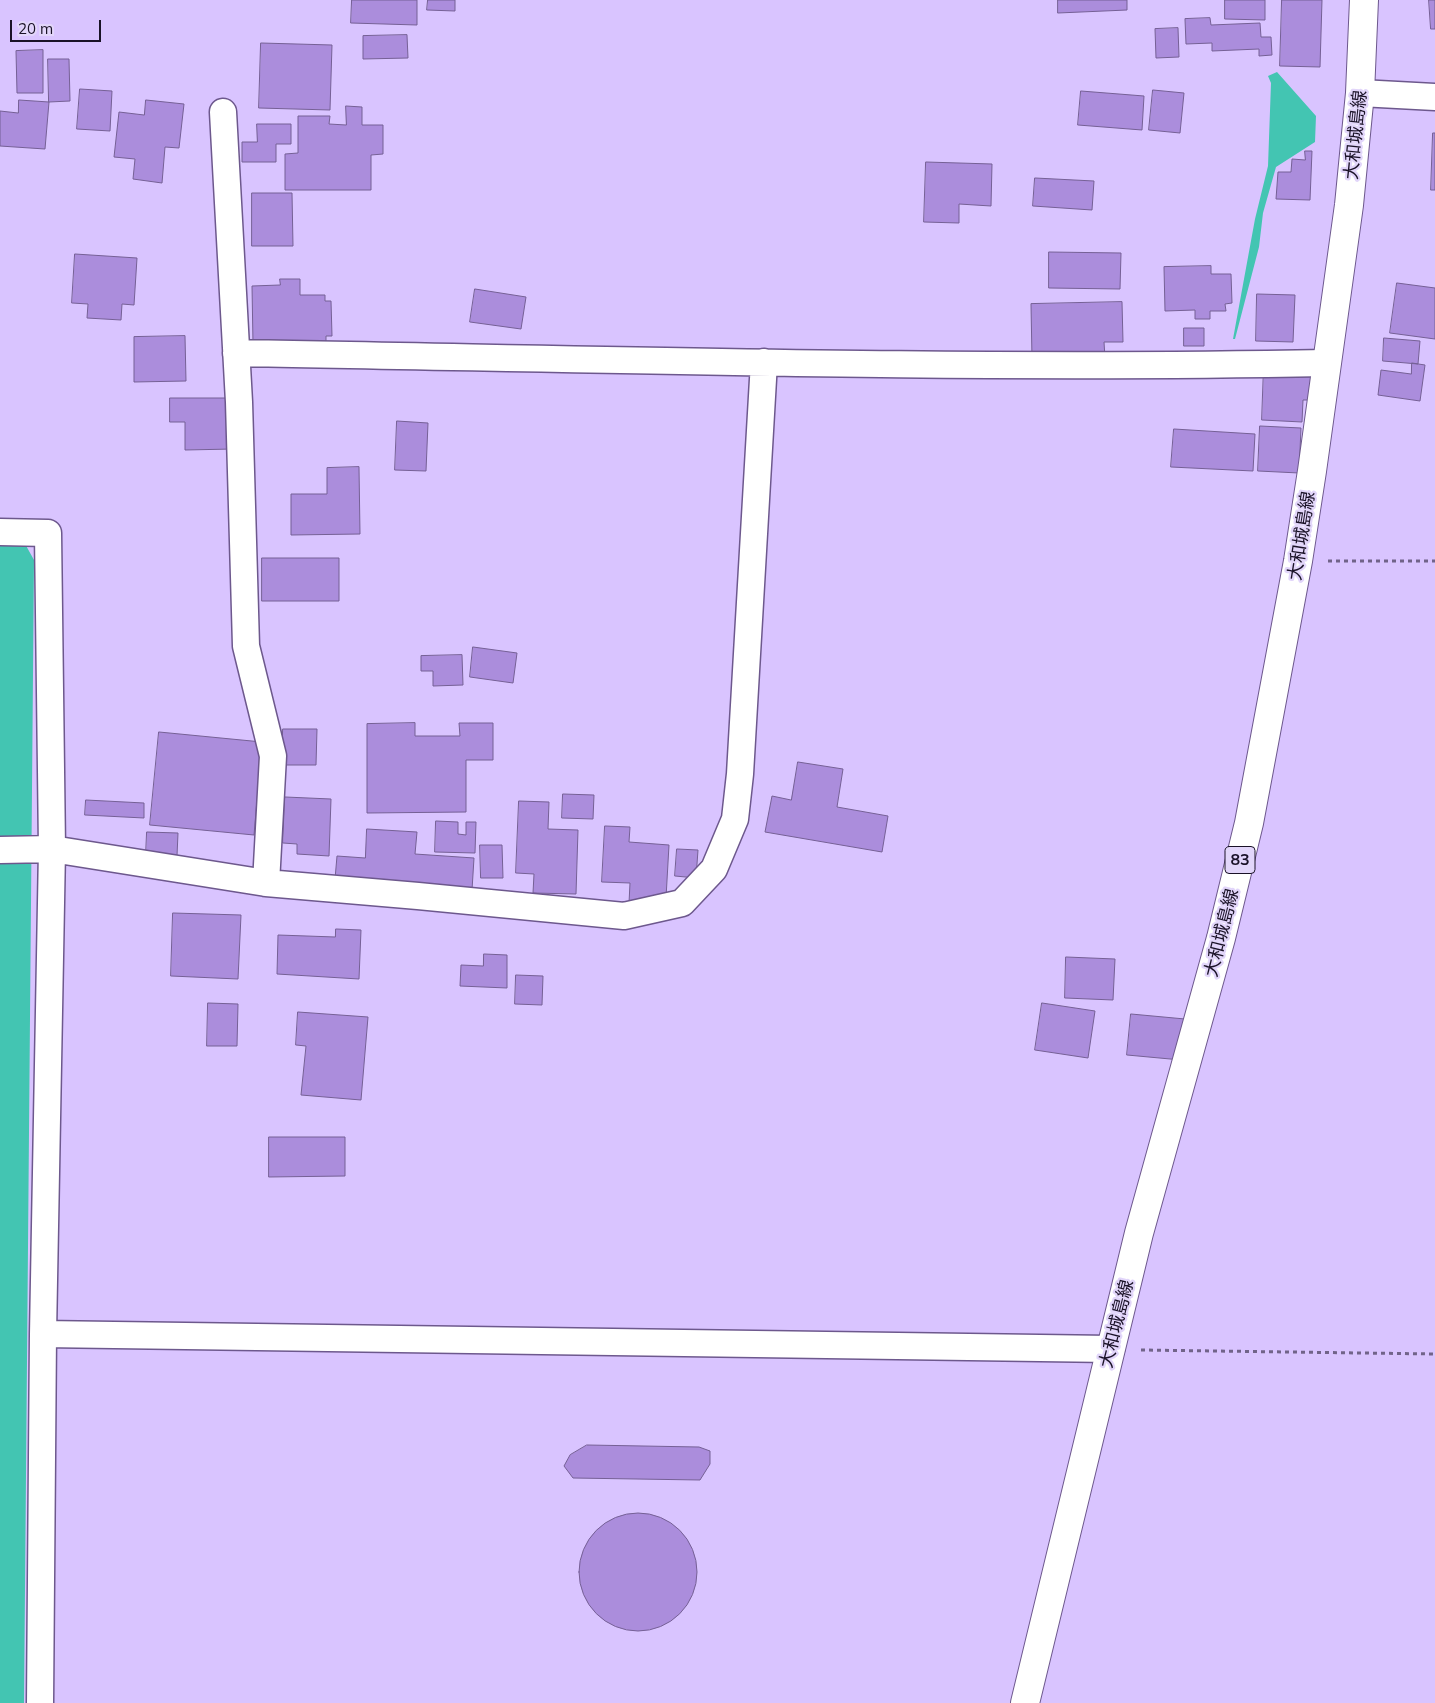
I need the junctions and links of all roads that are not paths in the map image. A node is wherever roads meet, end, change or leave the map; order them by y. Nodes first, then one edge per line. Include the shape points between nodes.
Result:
1 (1364, 0) edge
2 (1360, 93) junction
3 (1435, 97) edge
4 (223, 112) dead end
5 (236, 353) junction
6 (764, 362) junction
7 (1326, 363) junction
8 (0, 532) edge
9 (40, 849) junction
10 (0, 850) edge
11 (266, 882) junction
12 (43, 1334) junction
13 (1111, 1349) junction
14 (40, 1703) edge
15 (1025, 1703) edge

1 - 2 main road, 大和城島線 / 83
2 - 3 street
2 - 7 main road, 大和城島線 / 83 via 1349,205
4 - 5 street
5 - 6 street
5 - 11 street via 246,646 273,756
6 - 7 street via 1160,366
6 - 11 street via 735,819 714,869 682,903 624,916
7 - 13 main road, 大和城島線 / 83 via 1298,561 1249,823
8 - 9 street via 48,533
9 - 10 street
9 - 11 street
9 - 12 street
12 - 13 street
12 - 14 street
13 - 15 main road, 大和城島線 / 83

